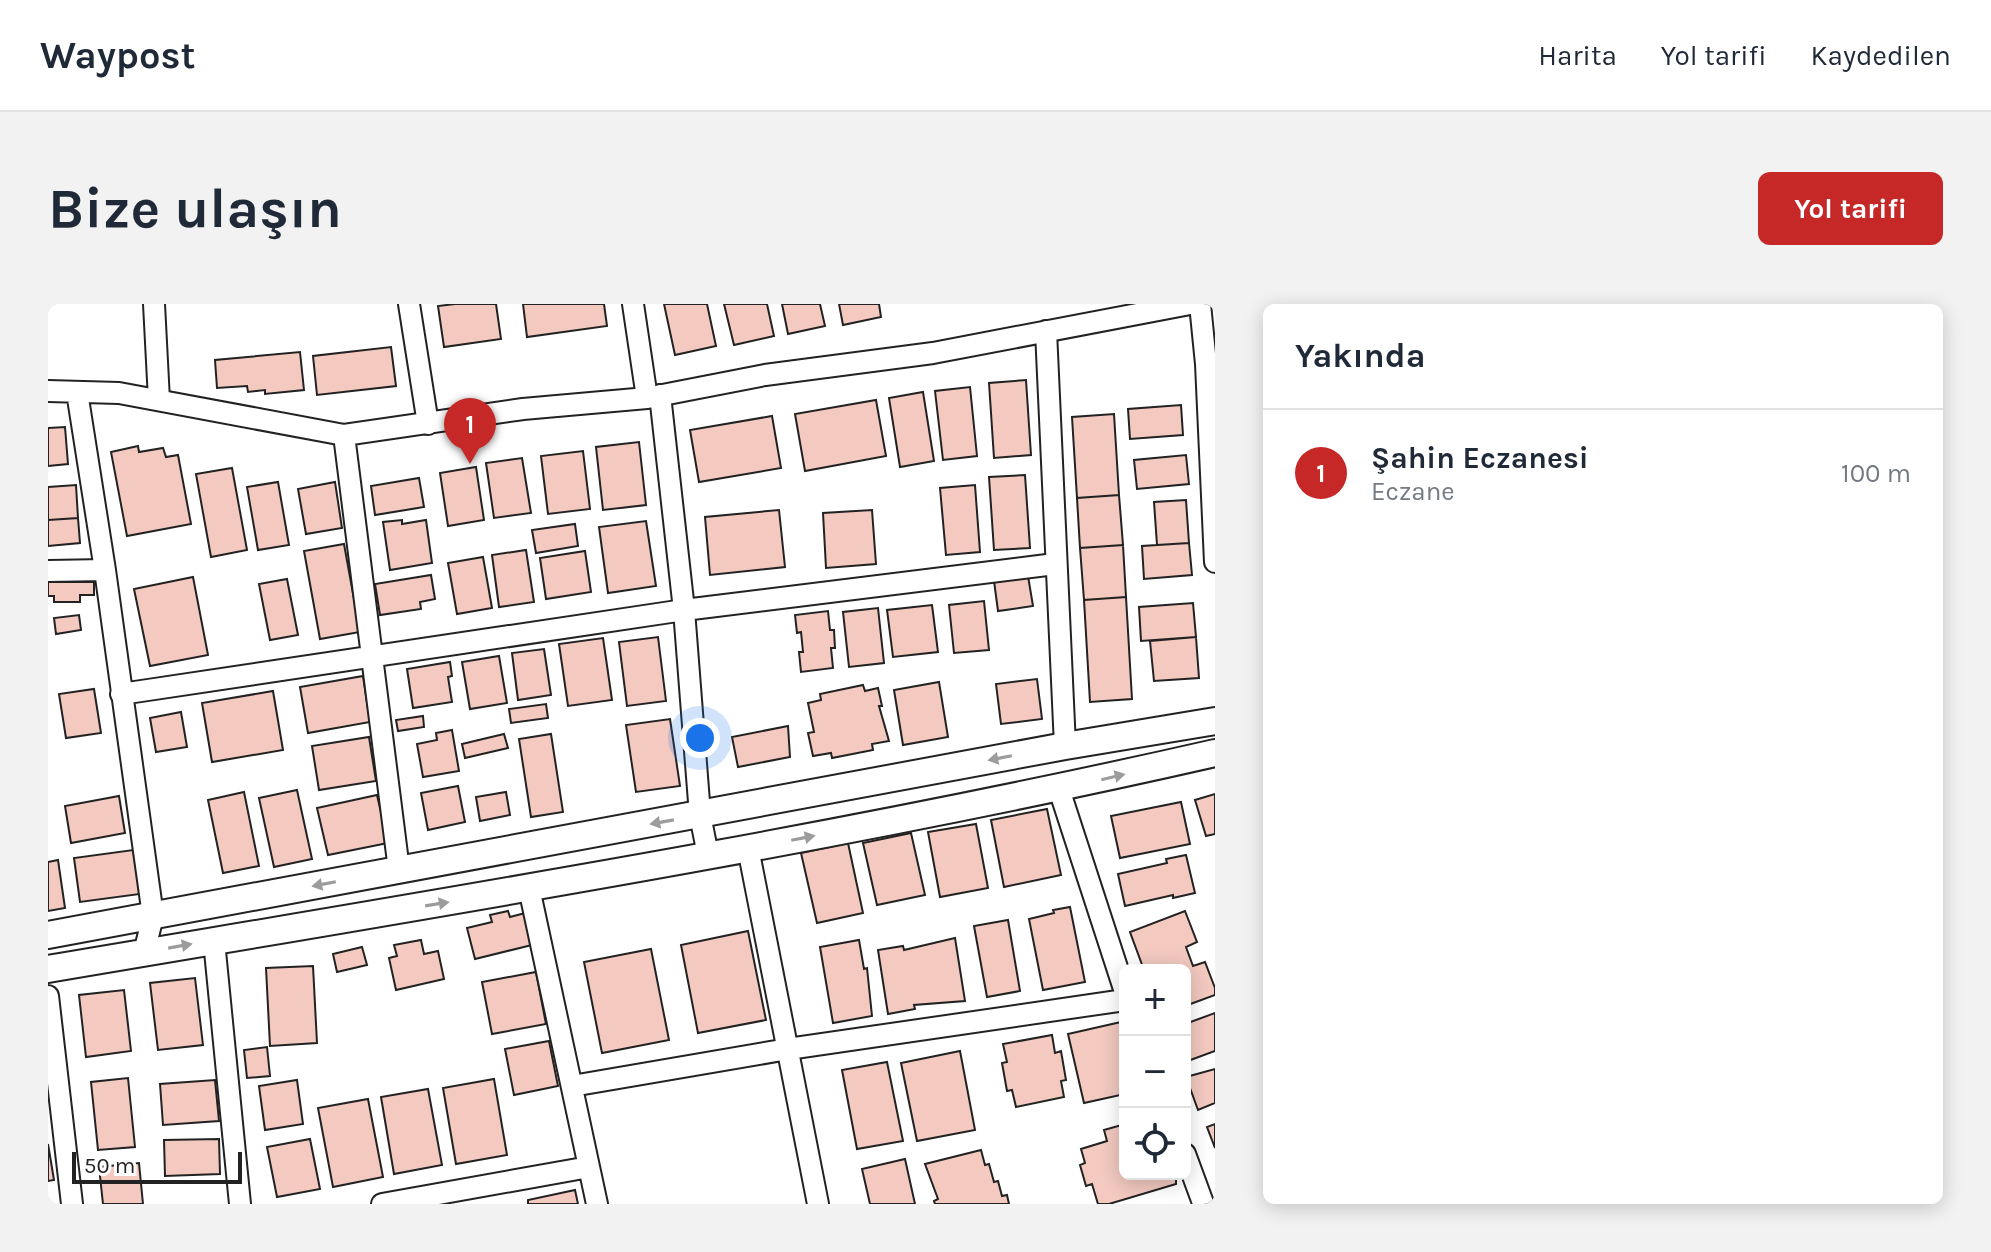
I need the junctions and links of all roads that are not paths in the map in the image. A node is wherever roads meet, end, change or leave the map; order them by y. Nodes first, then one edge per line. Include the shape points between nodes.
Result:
1 (154, 304) edge
2 (409, 304) edge
3 (633, 304) edge
4 (1190, 304) edge
5 (1200, 304) edge
6 (1046, 331) junction
7 (1211, 365) edge
8 (48, 391) edge
9 (77, 392) junction
10 (653, 396) junction
11 (159, 400) junction
12 (428, 424) junction
13 (344, 435) junction
14 (1215, 562) edge
15 (1055, 564) junction
16 (105, 570) junction
17 (48, 571) edge
18 (684, 610) junction
19 (372, 658) junction
20 (121, 694) junction
21 (1215, 721) edge
22 (1065, 746) junction
23 (1215, 753) edge
24 (1059, 789) junction
25 (700, 815) junction
26 (748, 848) junction
27 (708, 855) junction
28 (399, 870) junction
29 (529, 888) junction
30 (153, 916) junction
31 (48, 935) edge
32 (214, 941) junction
33 (144, 953) junction
34 (48, 969) edge
35 (1119, 974) edge
36 (48, 996) edge
37 (1119, 1001) edge
38 (788, 1049) junction
39 (572, 1086) junction
40 (589, 1167) junction
41 (1191, 1172) edge
42 (1215, 1201) edge
43 (72, 1204) edge
44 (240, 1204) edge
45 (382, 1204) edge
46 (597, 1204) edge
47 (818, 1204) edge
48 (1202, 1204) edge

1 - 11 street
2 - 12 street
3 - 10 street
4 - 6 street
5 - 7 street
6 - 10 street
6 - 15 street
7 - 14 street
8 - 9 street
9 - 11 street
9 - 16 street
10 - 12 street
10 - 18 street
11 - 13 street
12 - 13 street
13 - 19 street
15 - 18 street
15 - 22 street
16 - 17 street
16 - 20 street
18 - 19 street
18 - 25 street
19 - 20 street
19 - 28 street
20 - 30 street
21 - 22 street
22 -> 25 street
24 -> 23 street
26 -> 24 street
24 - 35 street
25 - 27 street
25 -> 28 street
26 - 27 street
26 - 38 street
27 - 29 street
28 -> 30 street
32 -> 29 street
29 - 39 street
30 - 31 street
30 - 33 street
33 -> 32 street
32 - 44 street
33 - 34 street
36 - 43 street
37 - 38 street
38 - 39 street
38 - 47 street
39 - 40 street
40 - 45 street
40 - 46 street
41 - 48 street
42 - 48 street

